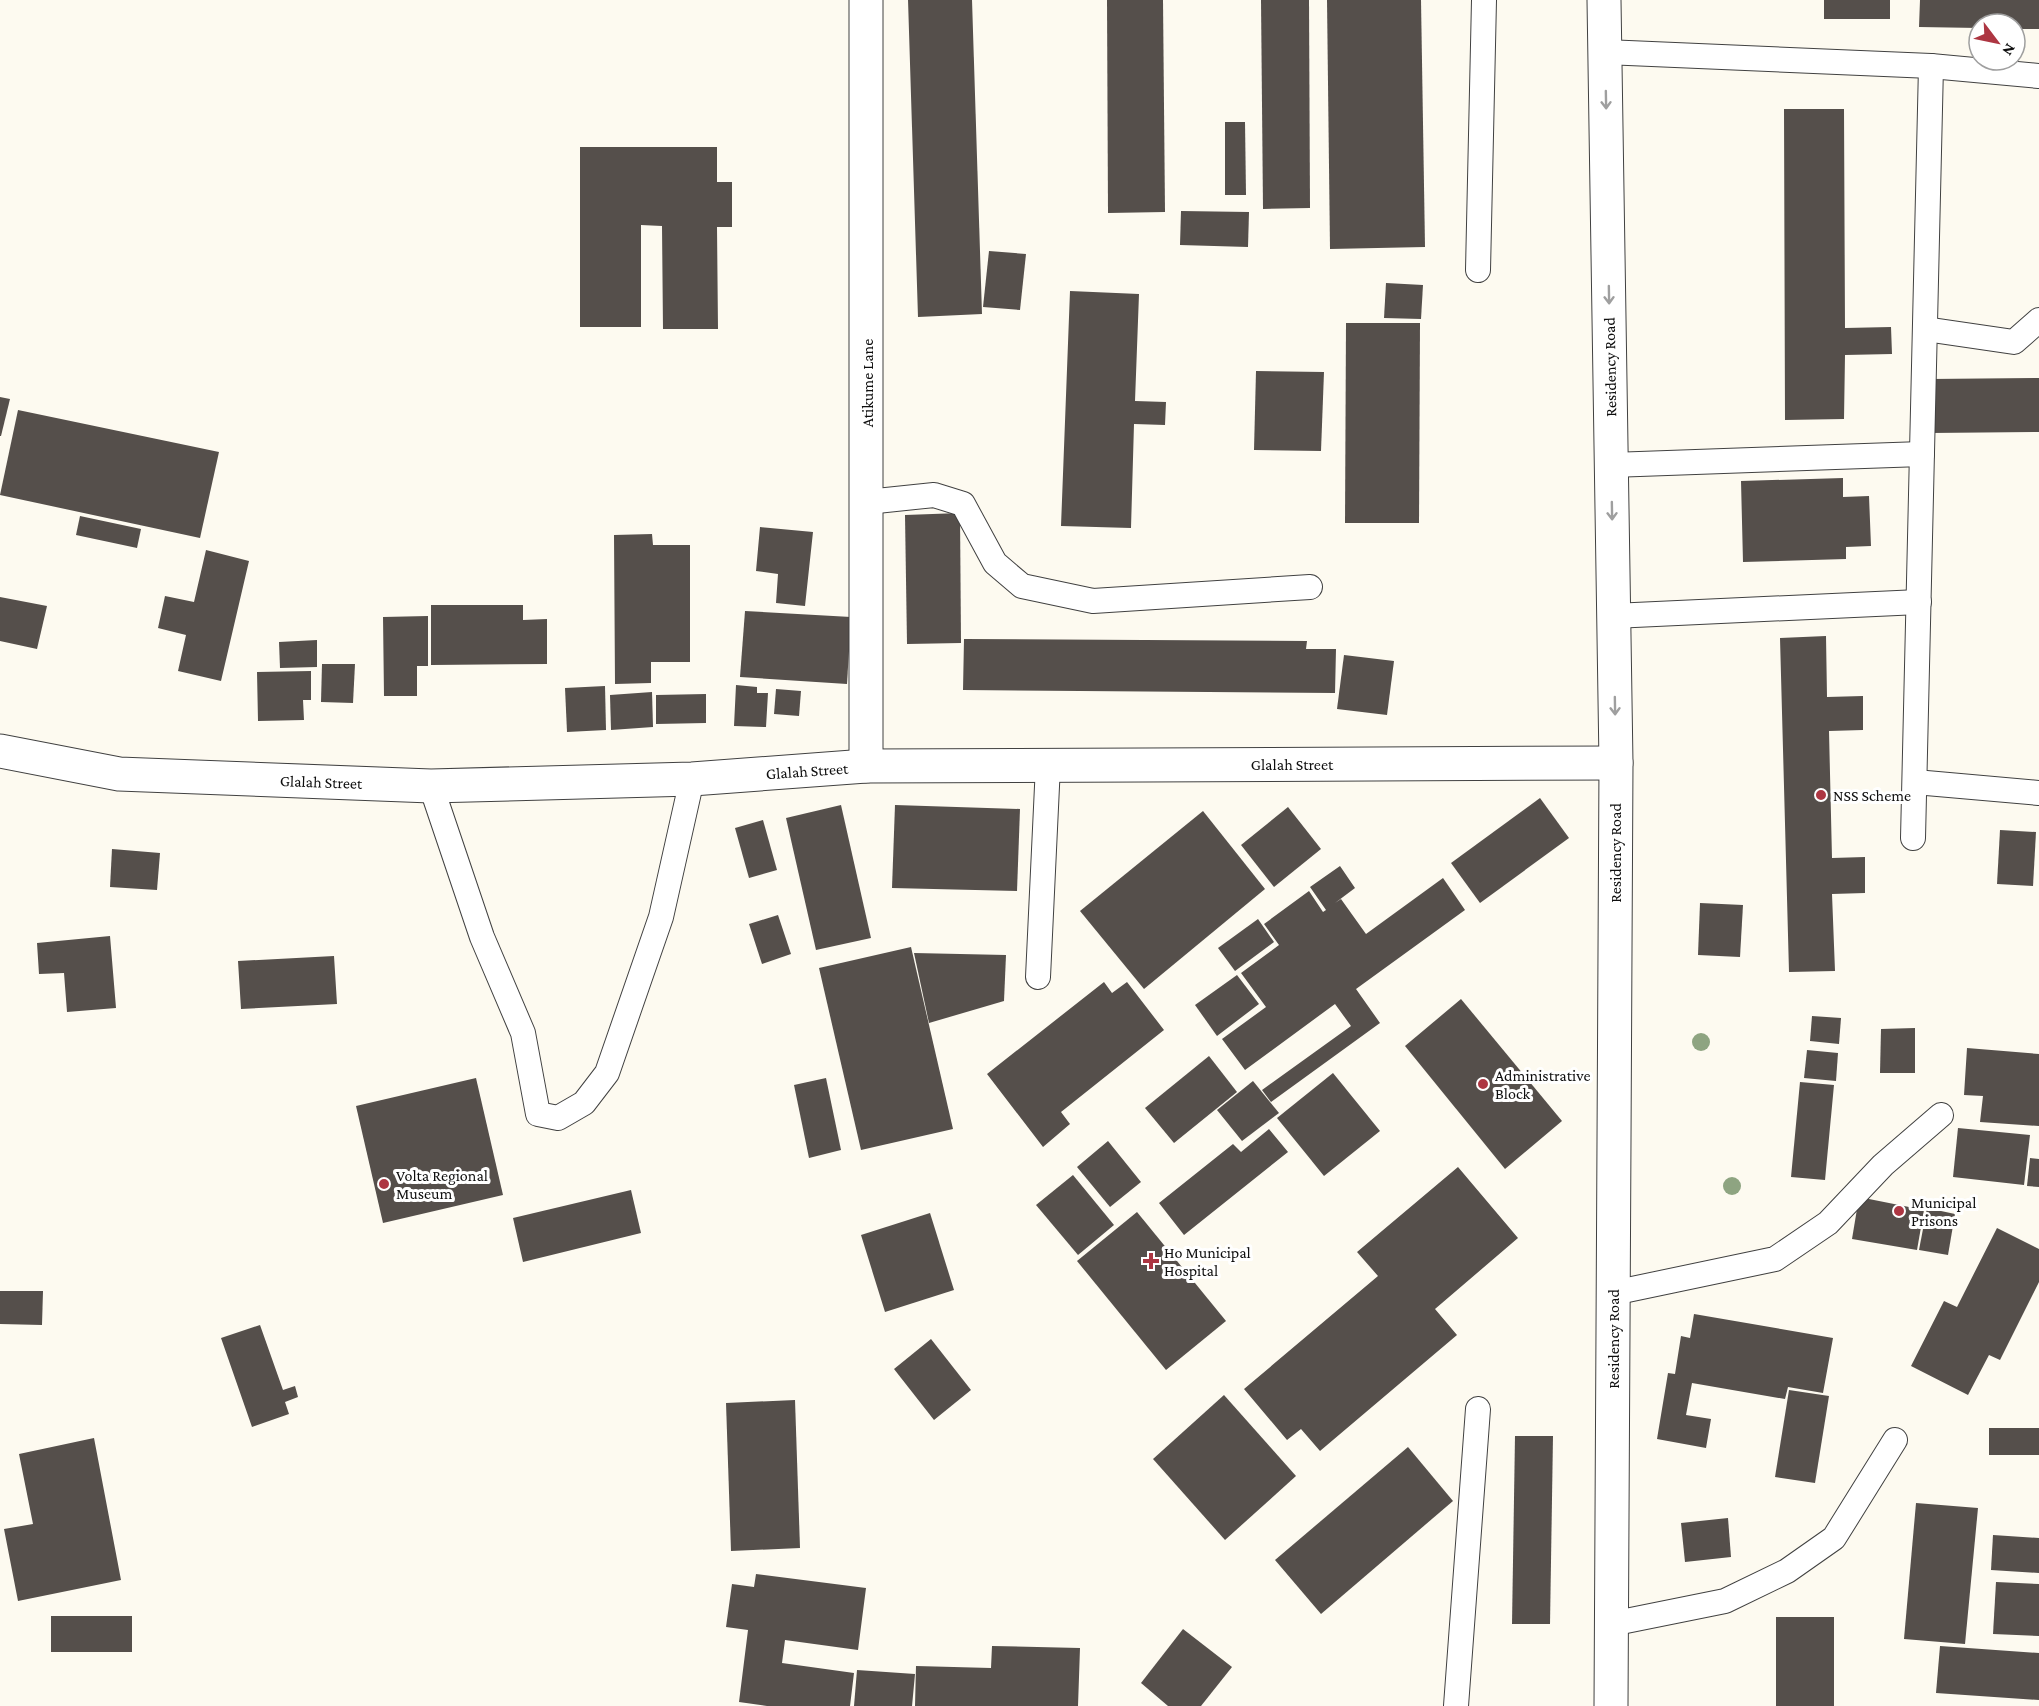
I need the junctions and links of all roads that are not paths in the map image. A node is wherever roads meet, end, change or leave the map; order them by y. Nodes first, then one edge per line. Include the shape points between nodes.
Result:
1 (866, 0) edge
2 (1484, 0) edge
3 (1604, 0) edge
4 (1605, 52) junction
5 (1931, 66) junction
6 (2039, 76) edge
7 (1478, 270) dead end
8 (2039, 320) edge
9 (1925, 328) junction
10 (1922, 454) junction
11 (1611, 465) junction
12 (867, 502) junction
13 (1310, 587) dead end
14 (1919, 602) junction
15 (1613, 616) junction
16 (0, 751) edge
17 (1616, 763) junction
18 (1048, 765) junction
19 (867, 766) junction
20 (692, 779) junction
21 (1915, 782) junction
22 (431, 786) junction
23 (2039, 793) edge
24 (1913, 838) dead end
25 (1038, 977) dead end
26 (1941, 1115) dead end
27 (1613, 1293) junction
28 (1478, 1409) dead end
29 (1895, 1440) dead end
30 (1611, 1623) junction
31 (1456, 1706) edge
32 (1611, 1706) edge

1 - 12 street, Atikume Lane
2 - 7 lane
3 - 4 street, Residency Road
4 - 5 lane
4 -> 11 street, Residency Road
5 - 6 lane
5 - 9 lane
8 - 9 lane via 2014,342
9 - 10 lane
10 - 11 lane
10 - 14 lane
11 -> 15 street, Residency Road
12 - 13 lane via 934,495 963,504 995,563 1022,586 1093,601
12 - 19 street, Atikume Lane
14 - 15 lane
14 - 21 lane
15 -> 17 street, Residency Road
16 - 22 street, Glalah Street via 118,774
17 - 18 street, Glalah Street
17 - 27 street, Residency Road
18 - 19 street, Glalah Street
18 - 25 lane
19 - 20 street, Glalah Street
20 - 22 street, Glalah Street
20 - 22 lane via 661,917 607,1073 584,1103 558,1118 538,1114 523,1033 482,937
21 - 23 lane
21 - 24 lane
26 - 27 lane via 1883,1165 1828,1223 1774,1259
27 - 30 street, Residency Road
28 - 31 lane
29 - 30 lane via 1834,1538 1787,1571 1725,1601
30 - 32 street, Residency Road

